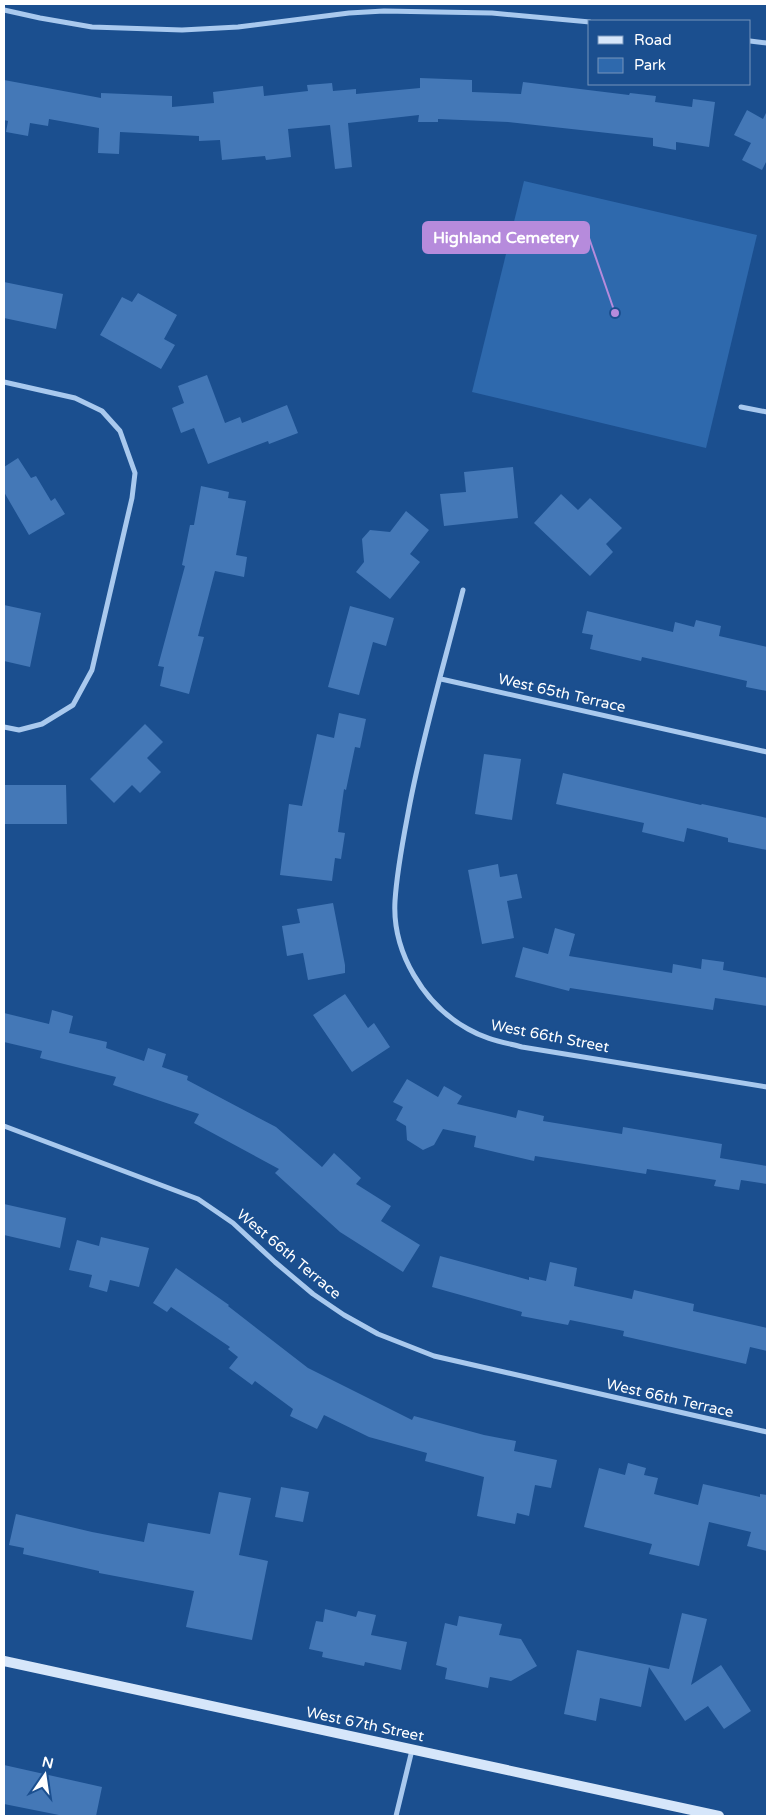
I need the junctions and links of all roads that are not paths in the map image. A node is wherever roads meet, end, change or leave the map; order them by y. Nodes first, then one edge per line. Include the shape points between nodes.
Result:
1 (4, 10) edge
2 (588, 22) edge
3 (751, 41) edge
4 (766, 43) edge
5 (4, 382) edge
6 (741, 407) dead end
7 (767, 412) edge
8 (463, 590) dead end
9 (441, 679) junction
10 (4, 728) edge
11 (767, 752) edge
12 (767, 1087) edge
13 (4, 1126) edge
14 (767, 1432) edge
15 (4, 1661) edge
16 (412, 1749) junction
17 (396, 1816) edge
18 (719, 1816) edge

1 - 2 street via 92,27 182,30 384,11 492,12
3 - 4 street
5 - 10 street via 75,398 102,411 120,431 135,473 92,670 73,705 42,724 19,730
6 - 7 street
8 - 9 street
9 - 11 street, West 65th Terrace
9 - 12 street, West 66th Street via 417,768 401,850 395,902 401,946 420,986 450,1018 488,1039
13 - 14 street, West 66th Terrace via 198,1199 233,1223 313,1294 378,1334 434,1356
15 - 16 street, West 67th Street
16 - 17 street
16 - 18 street, West 67th Street

